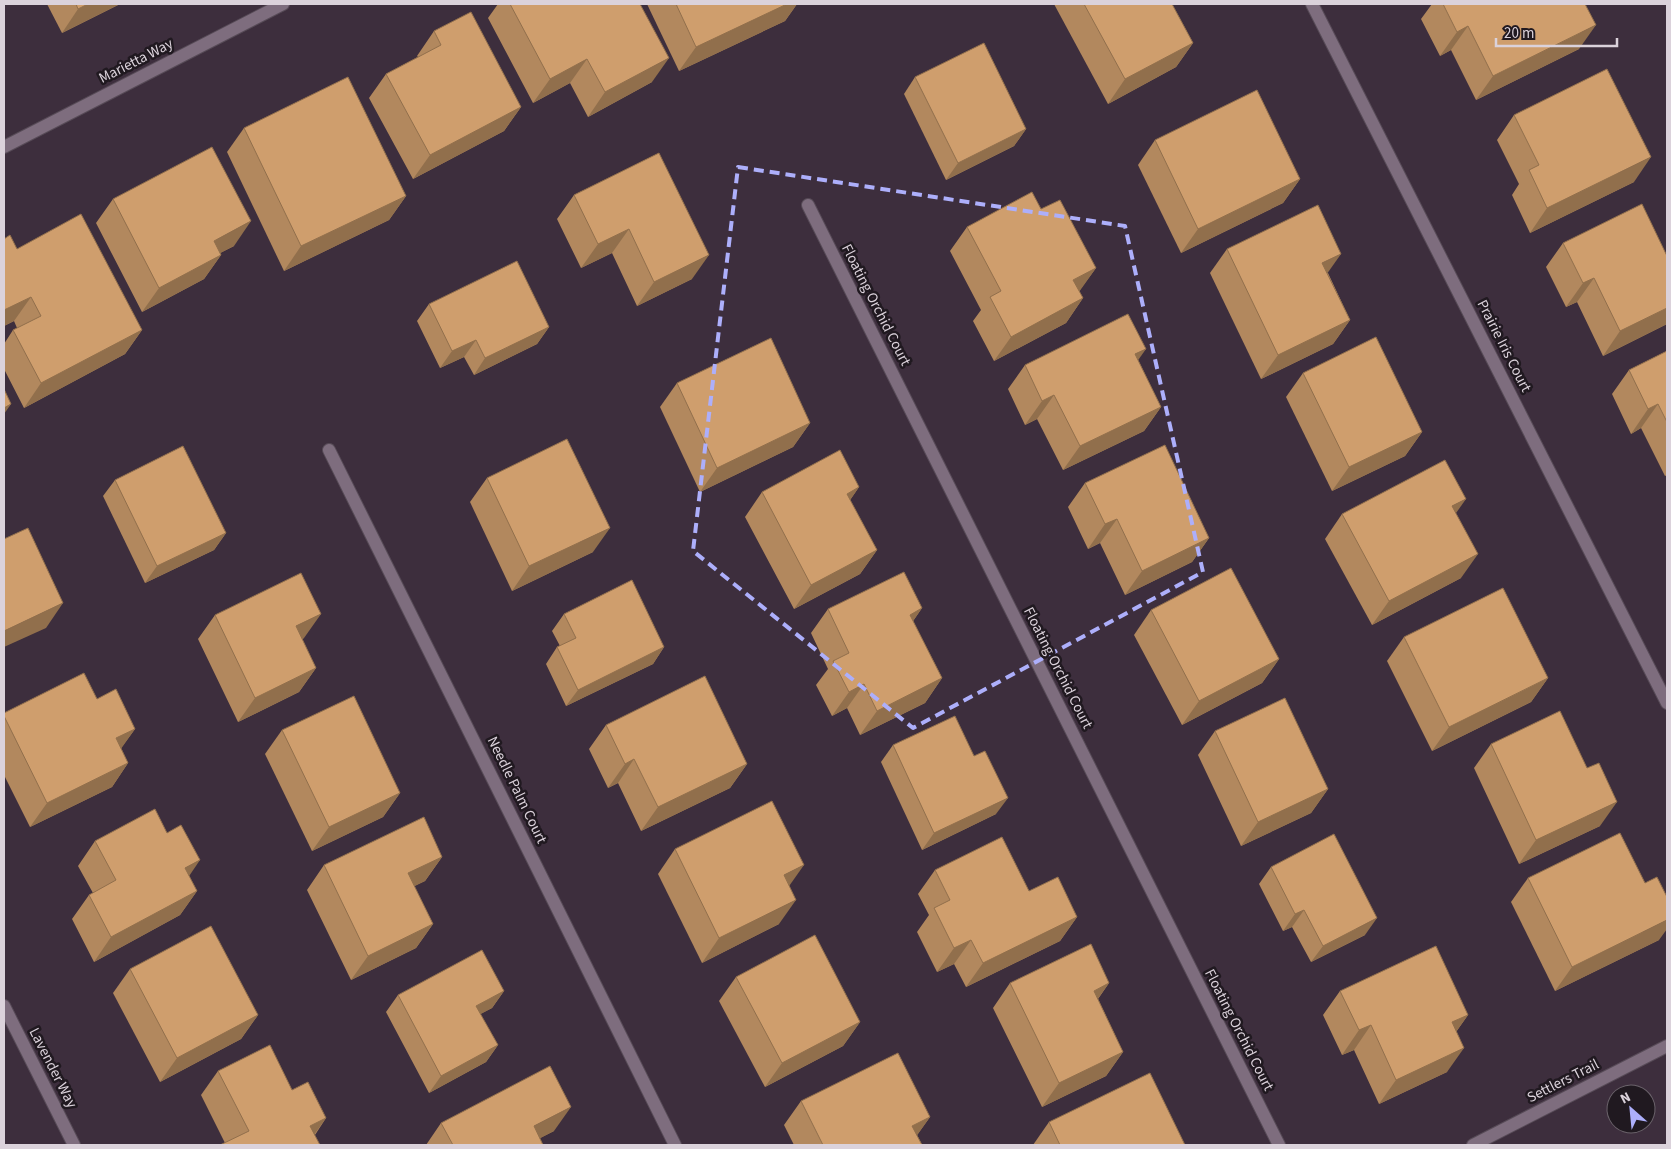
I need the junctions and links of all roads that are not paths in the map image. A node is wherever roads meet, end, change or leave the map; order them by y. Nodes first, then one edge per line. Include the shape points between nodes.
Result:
1 (1312, 4) edge
2 (279, 5) edge
3 (4, 148) edge
4 (808, 205) dead end
5 (329, 450) dead end
6 (1667, 703) edge
7 (4, 1006) edge
8 (1667, 1046) edge
9 (74, 1145) edge
10 (675, 1145) edge
11 (1279, 1145) edge
12 (1473, 1145) edge

1 - 6 street, Prairie Iris Court
2 - 3 street, Marietta Way
4 - 11 street, Floating Orchid Court
5 - 10 street, Needle Palm Court
7 - 9 street, Lavender Way
8 - 12 street, Settlers Trail

